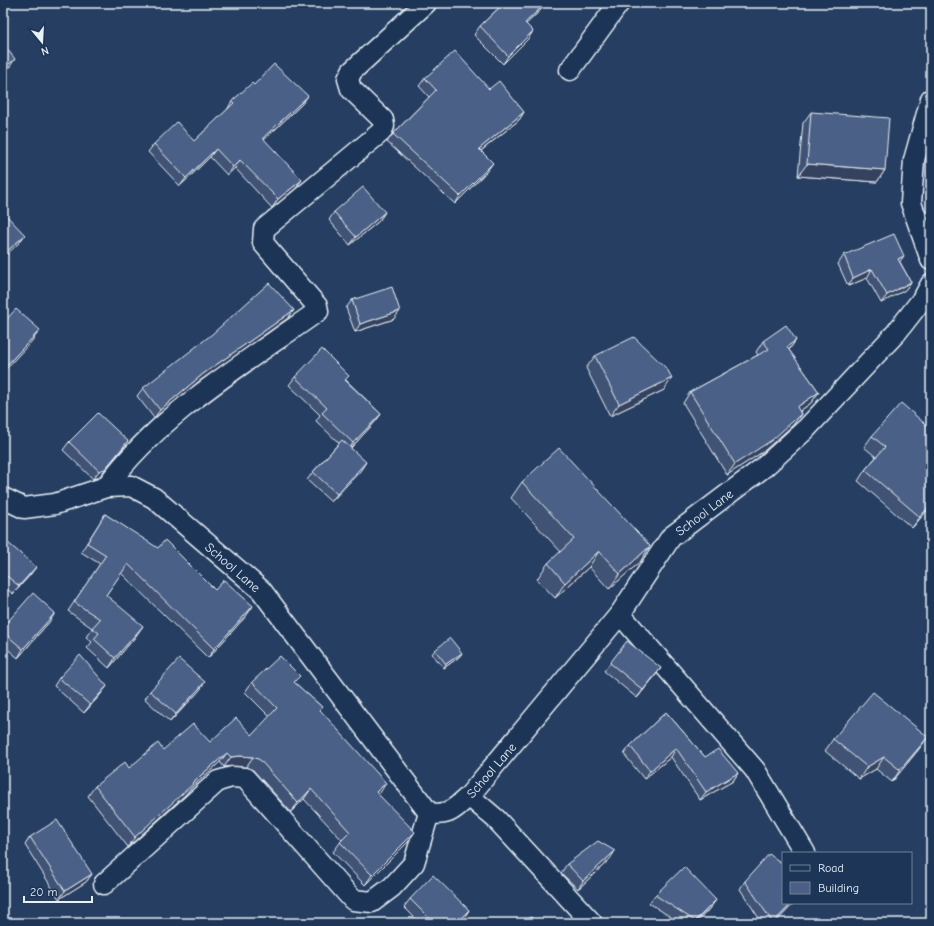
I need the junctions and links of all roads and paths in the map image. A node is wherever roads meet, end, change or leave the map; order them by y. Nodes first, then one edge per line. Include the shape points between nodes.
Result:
1 (426, 3) edge
2 (619, 3) edge
3 (570, 70) dead end
4 (931, 98) edge
5 (931, 260) edge
6 (931, 284) edge
7 (106, 487) junction
8 (3, 498) edge
9 (620, 614) junction
10 (470, 796) junction
11 (429, 813) junction
12 (804, 852) edge
13 (104, 884) dead end
14 (592, 923) edge

1 - 7 street via 352,71 348,79 351,90 383,120 381,132 264,229 263,243 317,306 318,311 206,391 145,440 124,462
2 - 3 street
4 - 5 street via 914,160 911,203
6 - 9 street, School Lane via 896,333 806,429 764,467 671,537
7 - 8 street, School Lane via 55,504 24,508
7 - 11 street, School Lane via 131,486 154,498 261,590
9 - 10 street, School Lane
9 - 12 street via 756,770
10 - 11 street, School Lane via 450,813
10 - 14 street via 496,818
11 - 13 street via 414,863 392,887 372,902 353,900 245,778 232,777 218,781

